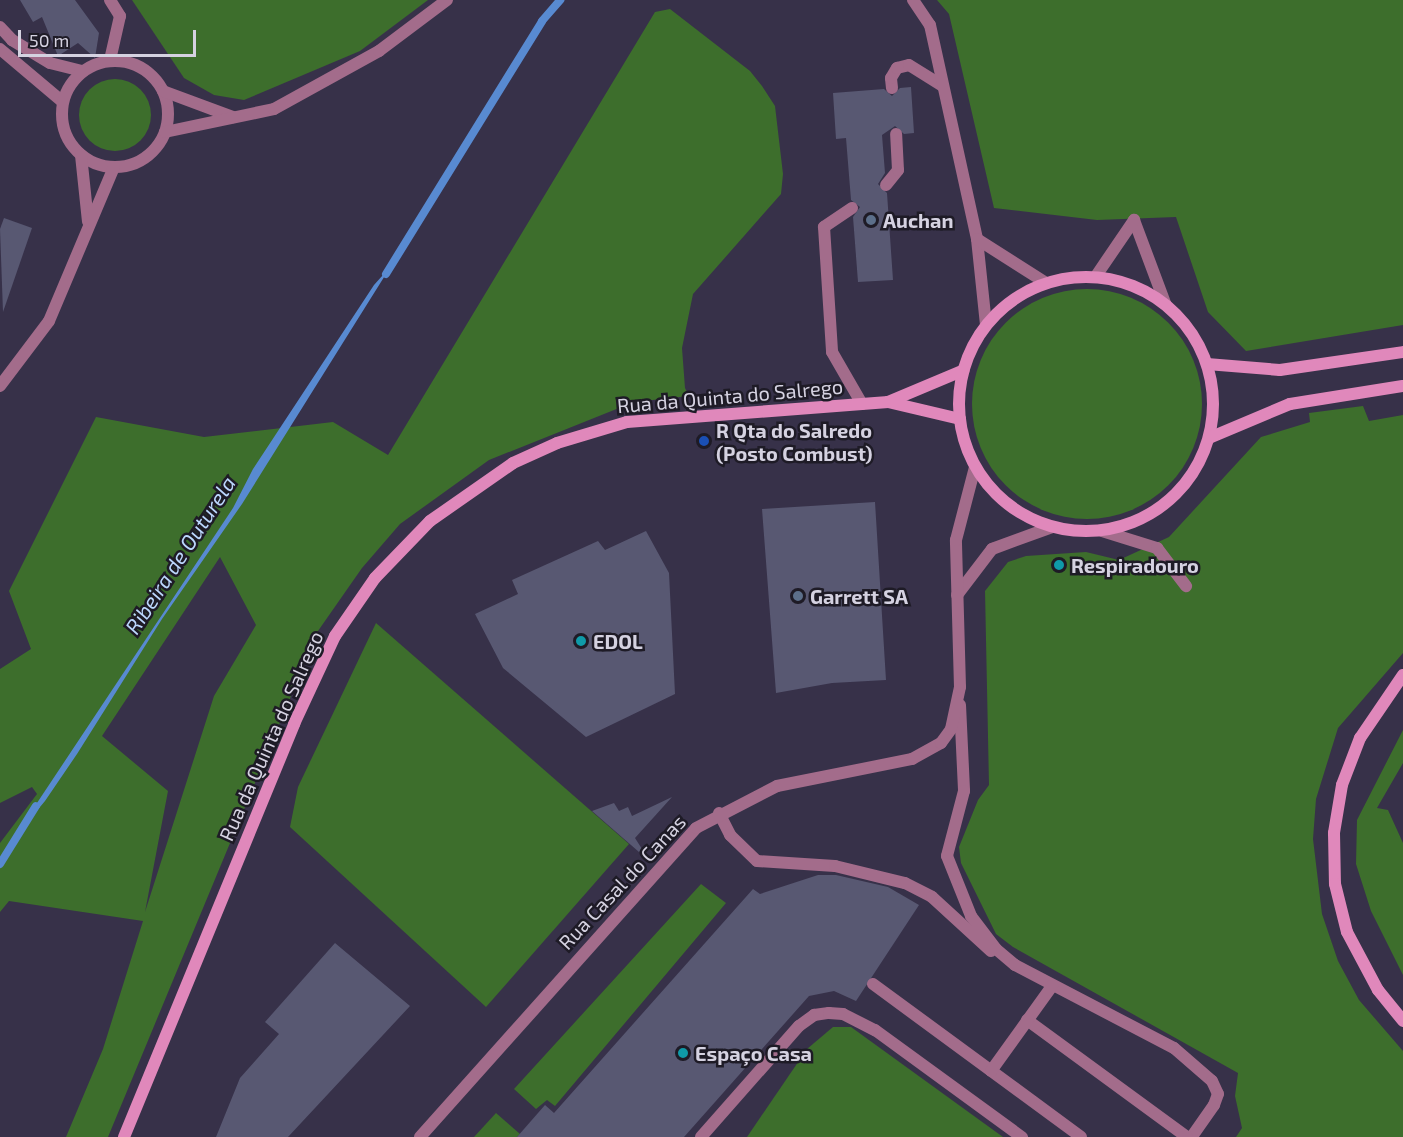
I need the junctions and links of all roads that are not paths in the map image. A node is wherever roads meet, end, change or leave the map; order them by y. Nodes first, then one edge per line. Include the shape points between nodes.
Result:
1 (110, 0) edge
2 (447, 0) edge
3 (912, 0) edge
4 (0, 27) edge
5 (0, 49) edge
6 (110, 60) junction
7 (82, 71) junction
8 (943, 86) junction
9 (892, 88) dead end
10 (163, 91) junction
11 (63, 102) junction
12 (234, 118) junction
13 (165, 132) junction
14 (897, 134) dead end
15 (81, 155) junction
16 (114, 167) junction
17 (886, 185) dead end
18 (852, 208) dead end
19 (88, 224) junction
20 (977, 239) junction
21 (1096, 276) junction
22 (1046, 282) junction
23 (1165, 303) junction
24 (986, 325) junction
25 (1403, 352) edge
26 (1207, 364) junction
27 (964, 370) junction
28 (0, 386) edge
29 (1403, 386) edge
30 (888, 402) junction
31 (862, 404) junction
32 (960, 419) junction
33 (1209, 438) junction
34 (975, 467) junction
35 (1052, 527) junction
36 (1102, 531) junction
37 (1186, 586) dead end
38 (957, 595) junction
39 (1403, 675) edge
40 (1403, 685) edge
41 (959, 695) junction
42 (1383, 701) junction
43 (719, 813) junction
44 (1015, 965) junction
45 (873, 984) dead end
46 (1052, 986) junction
47 (1027, 1020) junction
48 (1402, 1020) edge
49 (991, 1071) junction
50 (124, 1137) edge
51 (420, 1137) edge
52 (701, 1137) edge
53 (1022, 1137) edge
54 (1081, 1137) edge
55 (1186, 1137) edge
56 (1192, 1137) edge

1 - 6 street via 120,16
2 - 12 street via 379,51 315,89 274,109
3 - 8 street via 930,25
4 - 7 street via 12,40 50,63
5 - 11 street
6 - 7 street
6 - 10 street via 137,65
7 - 11 street via 70,84
8 - 9 street via 909,65 897,68 891,78
8 - 20 street
10 - 12 street
10 - 13 street via 168,114
11 - 15 street via 63,128
12 - 13 street
13 - 16 street via 149,154 132,164
14 - 17 street via 897,170
15 - 16 street
15 - 19 street
16 - 19 street
18 - 31 street via 824,227 832,352
19 - 28 street via 49,321
20 - 22 street
20 - 24 street
21 - 22 street
21 - 23 street via 1120,281
21 - 23 street via 1134,220
22 - 24 street via 1003,307
23 - 26 street via 1197,341
24 - 27 street
25 - 26 street via 1280,370
26 - 33 street via 1214,414
27 - 30 street, Rua da Quinta do Salrego
27 - 32 street
29 - 33 street via 1290,404
30 - 31 street, Rua da Quinta do Salrego
30 - 32 street, Rua da Quinta do Salrego
31 - 50 street, Rua da Quinta do Salrego via 627,422 557,443 513,463 430,521 375,578 335,636 294,724
32 - 34 street
33 - 36 street via 1200,462 1170,501 1126,526
34 - 35 street via 1008,505
34 - 38 street, Rua Casal do Canas via 956,540
35 - 36 street
35 - 38 street via 992,549
36 - 37 street via 1157,548
38 - 41 street, Rua Casal do Canas
39 - 42 street
40 - 42 street
41 - 43 street, Rua Casal do Canas via 951,729 941,744 927,753 875,768 777,786
41 - 44 street via 964,791 947,856 952,877 971,915 996,949
42 - 48 street via 1360,738 1342,785 1334,833 1335,884 1359,959
43 - 44 street via 730,835 757,861 857,869 904,883 932,897 993,953
43 - 51 street, Rua Casal do Canas via 696,828 672,853
44 - 46 street
45 - 49 street
46 - 47 street
46 - 56 street via 1174,1048 1212,1081 1218,1094 1216,1100
47 - 49 street
47 - 55 street
49 - 54 street
52 - 53 street via 799,1026 829,1012 843,1014 875,1030

